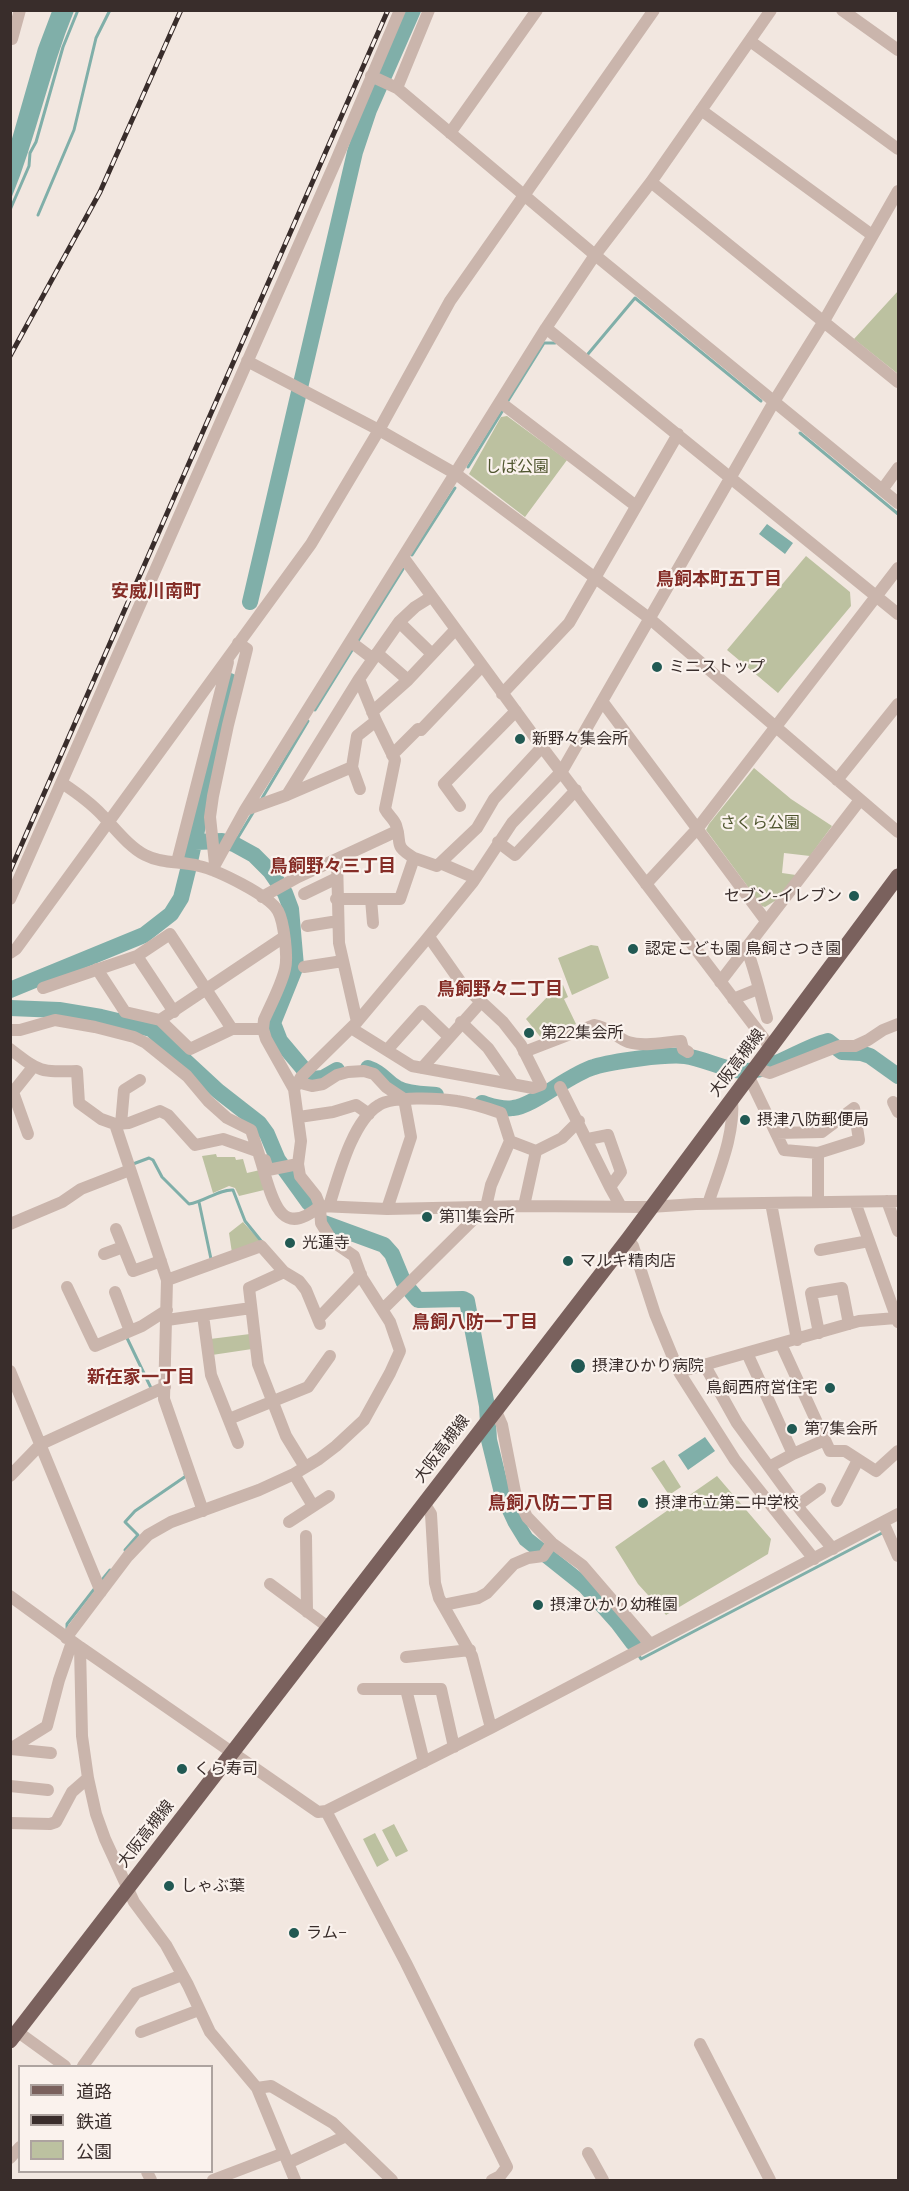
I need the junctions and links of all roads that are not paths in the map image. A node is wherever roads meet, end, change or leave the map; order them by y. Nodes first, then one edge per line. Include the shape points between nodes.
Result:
1 (20, 10) edge
2 (400, 10) edge
3 (429, 10) edge
4 (537, 10) edge
5 (654, 10) edge
6 (771, 10) edge
7 (842, 10) edge
8 (12, 39) edge
9 (750, 41) junction
10 (898, 50) edge
11 (373, 77) junction
12 (394, 86) junction
13 (701, 110) junction
14 (450, 133) junction
15 (898, 149) edge
16 (651, 182) junction
17 (898, 191) edge
18 (523, 195) junction
19 (872, 235) junction
20 (595, 255) junction
21 (824, 321) junction
22 (546, 328) junction
23 (247, 360) junction
24 (898, 382) edge
25 (775, 400) junction
26 (500, 402) junction
27 (379, 430) junction
28 (678, 434) junction
29 (898, 468) edge
30 (456, 474) junction
31 (732, 478) junction
32 (882, 490) junction
33 (898, 503) edge
34 (636, 506) junction
35 (403, 557) junction
36 (898, 568) edge
37 (594, 577) junction
38 (877, 596) junction
39 (431, 597) junction
40 (898, 614) edge
41 (649, 618) junction
42 (399, 622) junction
43 (455, 630) junction
44 (351, 642) junction
45 (238, 643) junction
46 (432, 654) junction
47 (230, 655) junction
48 (375, 656) junction
49 (482, 666) junction
50 (359, 679) junction
51 (408, 680) junction
52 (502, 694) junction
53 (602, 701) junction
54 (898, 704) edge
55 (516, 711) junction
56 (374, 717) junction
57 (776, 728) junction
58 (542, 747) junction
59 (392, 754) junction
60 (352, 767) junction
61 (562, 771) junction
62 (837, 780) junction
63 (62, 783) junction
64 (360, 789) dead end
65 (576, 790) junction
66 (287, 795) junction
67 (860, 800) junction
68 (460, 806) dead end
69 (252, 808) junction
70 (109, 823) junction
71 (697, 829) junction
72 (397, 831) junction
73 (898, 832) edge
74 (498, 842) junction
75 (219, 847) junction
76 (414, 858) junction
77 (336, 859) junction
78 (180, 862) junction
79 (440, 863) junction
80 (213, 867) junction
81 (898, 876) edge
82 (337, 878) junction
83 (475, 878) junction
84 (646, 884) junction
85 (304, 894) dead end
86 (262, 897) junction
87 (10, 899) edge
88 (336, 899) junction
89 (371, 899) junction
90 (338, 921) junction
91 (766, 921) junction
92 (373, 923) dead end
93 (307, 926) dead end
94 (284, 937) junction
95 (429, 937) junction
96 (747, 947) junction
97 (12, 950) edge
98 (137, 956) junction
99 (343, 961) junction
100 (304, 968) dead end
101 (97, 969) junction
102 (720, 982) junction
103 (43, 988) dead end
104 (758, 989) junction
105 (207, 990) junction
106 (733, 999) junction
107 (481, 1002) junction
108 (174, 1012) junction
109 (767, 1018) dead end
110 (160, 1020) junction
111 (461, 1022) junction
112 (898, 1024) edge
113 (354, 1025) junction
114 (10, 1029) edge
115 (232, 1029) junction
116 (263, 1029) junction
117 (448, 1036) junction
118 (771, 1048) junction
119 (10, 1049) edge
120 (387, 1050) junction
121 (524, 1052) junction
122 (688, 1052) dead end
123 (33, 1067) junction
124 (422, 1068) junction
125 (752, 1072) junction
126 (140, 1080) dead end
127 (297, 1083) junction
128 (513, 1084) junction
129 (560, 1087) dead end
130 (404, 1099) junction
131 (732, 1099) junction
132 (369, 1114) junction
133 (299, 1117) junction
134 (579, 1121) junction
135 (118, 1124) junction
136 (776, 1133) junction
137 (28, 1134) dead end
138 (588, 1139) junction
139 (510, 1141) junction
140 (256, 1147) junction
141 (536, 1151) junction
142 (818, 1153) junction
143 (298, 1164) junction
144 (130, 1167) junction
145 (610, 1187) junction
146 (892, 1201) edge
147 (818, 1202) junction
148 (855, 1202) junction
149 (771, 1203) junction
150 (708, 1204) junction
151 (620, 1205) junction
152 (324, 1206) junction
153 (524, 1206) junction
154 (486, 1207) junction
155 (650, 1207) junction
156 (387, 1209) junction
157 (10, 1224) edge
158 (116, 1229) dead end
159 (898, 1231) edge
160 (628, 1239) junction
161 (869, 1241) junction
162 (123, 1247) junction
163 (820, 1250) dead end
164 (104, 1254) dead end
165 (161, 1261) junction
166 (284, 1272) junction
167 (361, 1274) junction
168 (167, 1280) junction
169 (67, 1287) dead end
170 (115, 1292) dead end
171 (895, 1300) edge
172 (251, 1308) junction
173 (383, 1310) junction
174 (167, 1315) junction
175 (203, 1315) junction
176 (897, 1318) edge
177 (849, 1324) junction
178 (130, 1331) junction
179 (819, 1333) junction
180 (797, 1340) junction
181 (781, 1344) junction
182 (747, 1353) junction
183 (330, 1356) dead end
184 (704, 1364) junction
185 (10, 1371) edge
186 (679, 1372) junction
187 (157, 1391) junction
188 (272, 1402) junction
189 (490, 1416) junction
190 (229, 1419) junction
191 (825, 1440) junction
192 (238, 1443) dead end
193 (43, 1448) junction
194 (898, 1451) edge
195 (793, 1454) junction
196 (858, 1460) junction
197 (305, 1467) junction
198 (770, 1467) junction
199 (294, 1474) junction
200 (10, 1476) edge
201 (820, 1489) dead end
202 (329, 1496) dead end
203 (837, 1501) dead end
204 (424, 1503) junction
205 (798, 1505) junction
206 (313, 1506) junction
207 (203, 1510) junction
208 (898, 1514) edge
209 (290, 1522) dead end
210 (883, 1522) junction
211 (306, 1536) dead end
212 (552, 1543) junction
213 (833, 1549) junction
214 (898, 1556) edge
215 (814, 1559) junction
216 (270, 1584) dead end
217 (99, 1588) junction
218 (10, 1596) edge
219 (443, 1605) junction
220 (308, 1612) junction
221 (328, 1627) junction
222 (73, 1642) junction
223 (650, 1644) junction
224 (470, 1650) junction
225 (406, 1657) dead end
226 (363, 1689) dead end
227 (406, 1689) junction
228 (491, 1728) junction
229 (454, 1747) junction
230 (10, 1749) edge
231 (232, 1752) junction
232 (51, 1753) dead end
233 (423, 1762) junction
234 (88, 1778) junction
235 (10, 1786) edge
236 (48, 1790) dead end
237 (326, 1811) junction
238 (10, 1823) edge
239 (128, 1887) junction
240 (182, 1975) junction
241 (200, 2010) junction
242 (141, 2032) dead end
243 (14, 2037) edge
244 (700, 2044) dead end
245 (62, 2065) edge
246 (84, 2065) edge
247 (257, 2088) junction
248 (346, 2136) junction
249 (588, 2153) dead end
250 (286, 2158) junction
251 (492, 2180) edge
252 (213, 2181) edge
253 (295, 2181) edge
254 (392, 2181) edge
255 (603, 2181) edge
256 (770, 2181) edge

1 - 8 street
2 - 11 street
3 - 12 street
4 - 14 street
5 - 18 street
6 - 9 street
7 - 10 street
9 - 13 street
9 - 15 street
11 - 12 street
11 - 23 street
12 - 14 street
13 - 16 street
13 - 19 street
14 - 18 street
16 - 20 street
16 - 21 street
17 - 19 street
18 - 20 street
18 - 27 street via 450,301
19 - 21 street
20 - 22 street
20 - 25 street
21 - 24 street
21 - 25 street
22 - 26 street
22 - 28 street
23 - 27 street
23 - 63 street
25 - 31 street
25 - 32 street
26 - 30 street
26 - 34 street
27 - 30 street
27 - 45 street via 311,544
28 - 31 street
28 - 34 street
29 - 32 street
30 - 35 street
30 - 37 street
31 - 38 street
31 - 41 street
32 - 33 street
34 - 37 street
35 - 39 street
35 - 44 street
36 - 38 street
37 - 41 street
37 - 52 street via 568,623
38 - 40 street
38 - 57 street
39 - 42 street
39 - 43 street
41 - 53 street
41 - 57 street
42 - 46 street
42 - 48 street
43 - 46 street
43 - 49 street
44 - 48 street
44 - 69 street
45 - 47 street
45 - 75 street via 247,649 213,796 211,822
46 - 51 street
47 - 70 street
47 - 78 street
48 - 50 street
48 - 51 street
49 - 52 street
49 - 59 street via 421,730
50 - 56 street
50 - 66 street
51 - 56 street
52 - 55 street
53 - 61 street
53 - 71 street
54 - 62 street
55 - 58 street
55 - 68 street via 444,784
56 - 59 street
56 - 60 street via 357,736
57 - 62 street
57 - 71 street
58 - 61 street
58 - 79 street via 494,799 477,828
59 - 72 street via 395,760 385,809
60 - 64 street
60 - 66 street
61 - 65 street
61 - 74 street
62 - 67 street
63 - 70 street via 81,795
63 - 87 street
65 - 74 street via 515,855
65 - 84 street
66 - 69 street
67 - 73 street
67 - 91 street
69 - 75 street
70 - 78 street via 148,856
70 - 97 street
71 - 84 street
71 - 91 street
72 - 76 street via 402,850
72 - 77 street
74 - 83 street
75 - 80 street
76 - 79 street via 437,866
76 - 89 street via 400,899
77 - 82 street
77 - 86 street
78 - 80 street
79 - 83 street
80 - 86 street
81 - 118 main road, 大阪高槻線
82 - 85 street
82 - 88 street
83 - 95 street
84 - 102 street
86 - 94 street via 277,909
88 - 89 street
88 - 90 street
89 - 92 street
90 - 93 street
90 - 99 street
91 - 96 street
94 - 105 street
94 - 116 street via 285,969
95 - 107 street via 462,984
95 - 113 street
96 - 102 street
96 - 104 street
98 - 101 street
98 - 105 street via 170,933
98 - 108 street
99 - 100 street
99 - 113 street
101 - 103 street
101 - 110 street via 125,1012
102 - 106 street
104 - 106 street
104 - 109 street
105 - 108 street
105 - 115 street
106 - 118 street
107 - 111 street
107 - 121 street via 503,1022
108 - 110 street
110 - 115 street via 190,1049
111 - 117 street
111 - 128 street via 488,1048
112 - 125 street via 855,1046 836,1048 770,1073
113 - 120 street
113 - 127 street
114 - 140 street via 55,1020 134,1037 187,1076 227,1118 251,1130
115 - 116 street
116 - 127 street
117 - 120 street via 422,1011
117 - 124 street
118 - 125 main road, 大阪高槻線
119 - 123 street
120 - 124 street
121 - 122 street via 594,1026 638,1044 681,1041
121 - 128 street via 541,1085 533,1088
123 - 135 street via 47,1072 77,1071 79,1103 101,1119
123 - 137 street via 13,1092
124 - 128 street
125 - 131 main road, 大阪高槻線
125 - 136 street
126 - 135 street via 124,1090
127 - 130 street via 312,1086 337,1075 364,1071 374,1074
127 - 133 street
129 - 134 street
130 - 132 street via 380,1104
130 - 139 street via 458,1101 501,1113
130 - 156 street via 411,1137
131 - 150 street via 731,1131
131 - 155 main road, 大阪高槻線
132 - 133 street via 356,1105
132 - 152 street via 355,1133
133 - 143 street
134 - 138 street
134 - 141 street via 562,1138
135 - 140 street via 160,1111 195,1145 223,1139
135 - 144 street
136 - 142 street via 784,1150
136 - 142 street via 822,1132 854,1108 859,1140
138 - 145 street
138 - 145 street via 608,1135 621,1172
139 - 141 street
139 - 154 street
140 - 143 street via 262,1146 268,1170
140 - 152 street via 271,1198 280,1213 295,1220
141 - 153 street
142 - 147 street
143 - 152 street via 300,1176
144 - 157 street
144 - 165 street
145 - 151 street
146 - 148 street
146 - 159 street
147 - 148 street
147 - 149 street
148 - 161 street
149 - 150 street
149 - 180 street
150 - 155 street
151 - 153 street
151 - 155 street
152 - 156 street
152 - 167 street via 324,1230 332,1241 354,1256
153 - 154 street
154 - 156 street
154 - 173 street
155 - 160 main road, 大阪高槻線
158 - 162 street
160 - 186 street
160 - 189 main road, 大阪高槻線
161 - 163 street
161 - 171 street
162 - 164 street
162 - 165 street via 133,1271
165 - 168 street
166 - 167 street via 306,1290 319,1322
166 - 168 street via 261,1246
166 - 172 street via 249,1288
167 - 173 street
168 - 174 street
169 - 178 street via 89,1322 95,1346
170 - 178 street
171 - 176 street
172 - 175 street
172 - 188 street via 258,1364
173 - 197 street via 400,1351 390,1373 364,1420
174 - 175 street
174 - 178 street
174 - 187 street
175 - 190 street via 211,1375
176 - 177 street
177 - 179 street
177 - 179 street via 842,1287 812,1293
179 - 180 street
180 - 181 street
181 - 182 street
181 - 191 street
182 - 184 street
182 - 195 street
183 - 188 street via 308,1387
184 - 186 street
184 - 198 street via 737,1423
185 - 193 street
186 - 215 street via 735,1460
187 - 193 street
187 - 207 street via 164,1399
188 - 190 street
188 - 197 street
189 - 204 main road, 大阪高槻線
189 - 212 street via 502,1425 515,1492 527,1517
190 - 192 street
191 - 195 street
191 - 196 street via 830,1451 844,1451
193 - 200 street
193 - 217 street
194 - 196 street via 876,1471
195 - 198 street
196 - 203 street
197 - 199 street
198 - 205 street
199 - 206 street
199 - 207 street
201 - 205 street
202 - 206 street
204 - 219 street via 431,1514 435,1583
204 - 221 main road, 大阪高槻線
205 - 213 street
206 - 209 street
207 - 217 street via 148,1535
208 - 210 street
210 - 213 street
210 - 214 street
211 - 220 street
212 - 219 street via 543,1556 514,1564 487,1593
212 - 223 street via 582,1565
213 - 215 street
215 - 223 street
216 - 220 street
217 - 222 street
218 - 222 street
219 - 224 street
220 - 221 street
221 - 231 main road, 大阪高槻線
222 - 230 street via 47,1726
222 - 231 street
222 - 234 street
223 - 228 street
224 - 225 street
224 - 228 street
226 - 227 street
227 - 229 street via 441,1689
227 - 233 street
228 - 229 street
229 - 233 street
230 - 232 street
231 - 237 street via 318,1812
231 - 239 main road, 大阪高槻線
233 - 237 street
234 - 238 street via 72,1792 56,1822
234 - 239 street via 105,1839
235 - 236 street
237 - 251 street via 507,2167
239 - 240 street
239 - 243 main road, 大阪高槻線
240 - 241 street
240 - 246 street via 136,1993
241 - 242 street
241 - 247 street via 217,2042
243 - 245 street
244 - 256 street
247 - 248 street via 271,2086 333,2123
247 - 250 street
248 - 250 street
248 - 254 street
249 - 255 street
250 - 252 street
250 - 253 street

